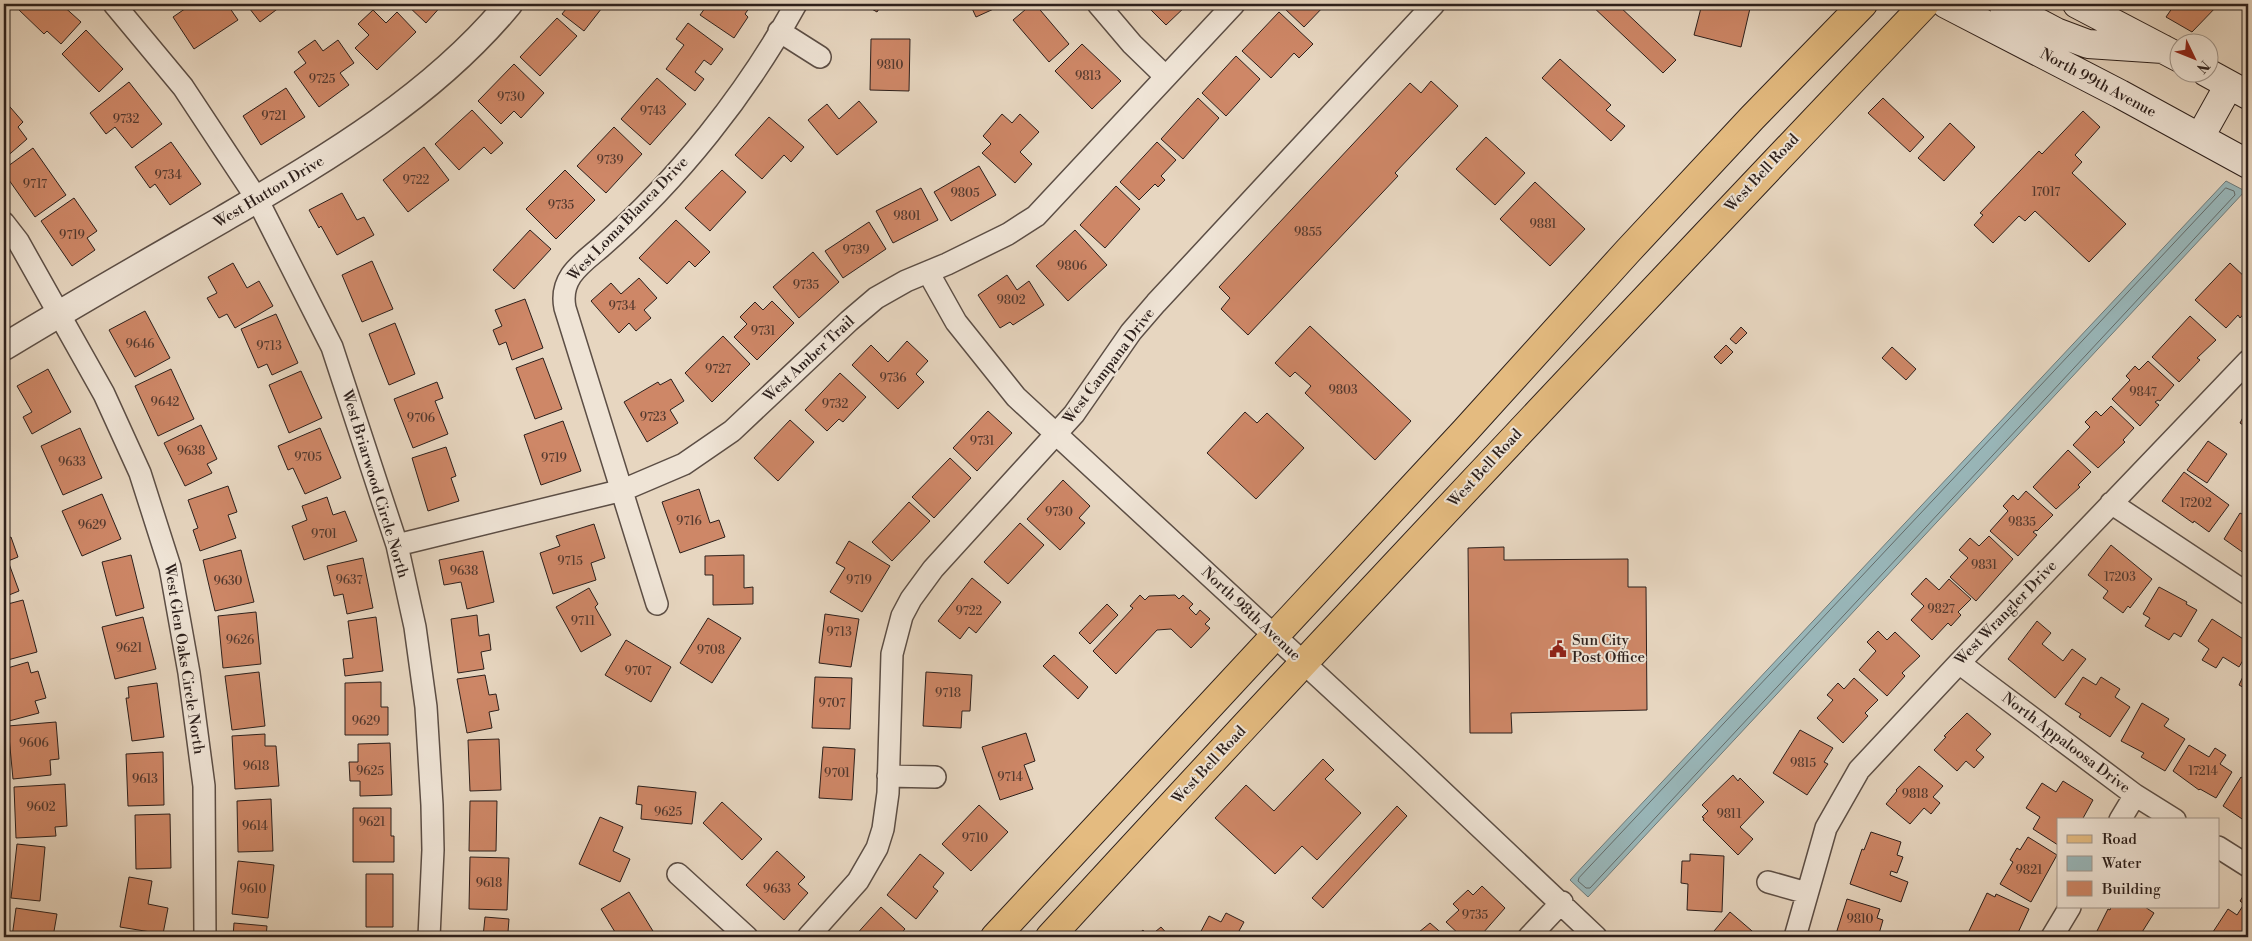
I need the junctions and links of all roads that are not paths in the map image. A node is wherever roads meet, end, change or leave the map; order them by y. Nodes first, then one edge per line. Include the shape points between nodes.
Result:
1 (509, 4) edge
2 (796, 4) edge
3 (1098, 4) edge
4 (1234, 4) edge
5 (1434, 4) edge
6 (1863, 4) edge
7 (1924, 4) edge
8 (1946, 4) edge
9 (2003, 4) edge
10 (2077, 4) edge
11 (119, 5) edge
12 (779, 32) junction
13 (2170, 52) edge
14 (2170, 53) edge
15 (820, 57) dead end
16 (1166, 77) junction
17 (2228, 84) edge
18 (2200, 137) junction
19 (2248, 164) edge
20 (257, 199) junction
21 (4, 223) edge
22 (928, 272) junction
23 (60, 313) junction
24 (4, 347) edge
25 (2248, 362) edge
26 (1057, 436) junction
27 (623, 490) junction
28 (2111, 503) junction
29 (397, 545) junction
30 (2248, 594) edge
31 (657, 604) dead end
32 (1275, 636) junction
33 (1304, 662) junction
34 (1958, 662) junction
35 (888, 776) junction
36 (935, 777) dead end
37 (2135, 795) junction
38 (2121, 818) edge
39 (2172, 818) edge
40 (2220, 848) edge
41 (2248, 866) edge
42 (678, 874) dead end
43 (1768, 882) dead end
44 (1807, 893) junction
45 (1562, 902) junction
46 (2069, 908) edge
47 (206, 937) edge
48 (429, 937) edge
49 (747, 937) edge
50 (808, 937) edge
51 (995, 937) edge
52 (1050, 937) edge
53 (1530, 937) edge
54 (1596, 937) edge
55 (1796, 937) edge
56 (2052, 937) edge

1 - 20 street, West Hutton Drive via 459,57 411,99 359,137
2 - 12 street, West Loma Blanca Drive
3 - 16 street
4 - 16 street, West Amber Trail
5 - 26 street, West Campana Drive via 1137,325
6 - 32 main road via 1626,252
7 - 33 main road, West Bell Road
8 - 18 main road, North 99th Avenue
9 - 14 main road via 2056,32 2088,44
10 - 13 main road
11 - 20 street, West Briarwood Circle North via 183,86
12 - 15 street
12 - 27 street, West Loma Blanca Drive via 703,141 637,213 575,269 564,287 564,308
16 - 22 street, West Amber Trail via 1036,216 1008,234
17 - 18 main road
18 - 19 main road, North 99th Avenue
20 - 23 street, West Hutton Drive
20 - 29 street, West Briarwood Circle North via 332,347
21 - 23 street, West Glen Oaks Circle North
22 - 26 street, North 98th Avenue via 956,322 1016,397
22 - 27 street, West Amber Trail via 892,288 862,309 717,443 666,474
23 - 24 street, West Hutton Drive
23 - 47 street, West Glen Oaks Circle North via 104,394 140,473 170,567 189,673 204,786
25 - 28 street, West Wrangler Drive
26 - 32 street, North 98th Avenue
26 - 35 street, West Campana Drive via 927,576 902,616 890,674
27 - 29 street, West Amber Trail
27 - 31 street, West Loma Blanca Drive
28 - 30 street
28 - 34 street, West Wrangler Drive
29 - 48 street, West Briarwood Circle North via 415,627 430,752 433,850
32 - 33 street, North 98th Avenue
32 - 51 main road
33 - 45 street, North 98th Avenue
33 - 52 main road, West Bell Road
34 - 37 street, North Appaloosa Drive
34 - 44 street, West Wrangler Drive via 1859,770 1826,828
35 - 36 street
35 - 50 street, West Campana Drive via 883,829 869,865
37 - 38 street
37 - 39 street, North Appaloosa Drive
40 - 41 street
42 - 49 street
43 - 44 street
44 - 55 street, West Wrangler Drive
45 - 53 street
45 - 54 street, North 98th Avenue
46 - 56 street

